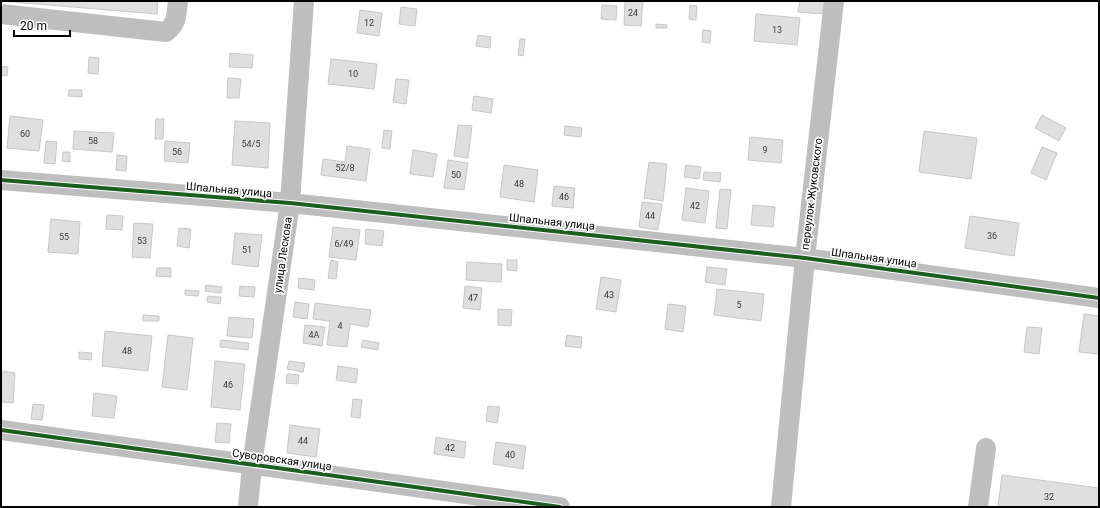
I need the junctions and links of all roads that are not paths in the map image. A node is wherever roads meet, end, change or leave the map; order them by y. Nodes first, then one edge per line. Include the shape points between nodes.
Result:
1 (178, 1) edge
2 (304, 1) edge
3 (834, 1) edge
4 (1, 14) edge
5 (1, 180) edge
6 (290, 204) junction
7 (805, 258) junction
8 (1099, 298) edge
9 (1, 430) edge
10 (986, 448) dead end
11 (252, 465) junction
12 (248, 507) edge
13 (560, 507) edge
14 (781, 507) edge
15 (978, 507) edge

1 - 4 street via 175,22 166,32
2 - 6 street, улица Лескова
3 - 7 street, переулок Жуковского
5 - 6 street, Шпальная улица
6 - 7 street, Шпальная улица
6 - 11 street, улица Лескова
7 - 8 street, Шпальная улица
7 - 14 street, переулок Жуковского
9 - 11 street, Суворовская улица
10 - 15 street
11 - 12 street, улица Лескова
11 - 13 street, Суворовская улица

